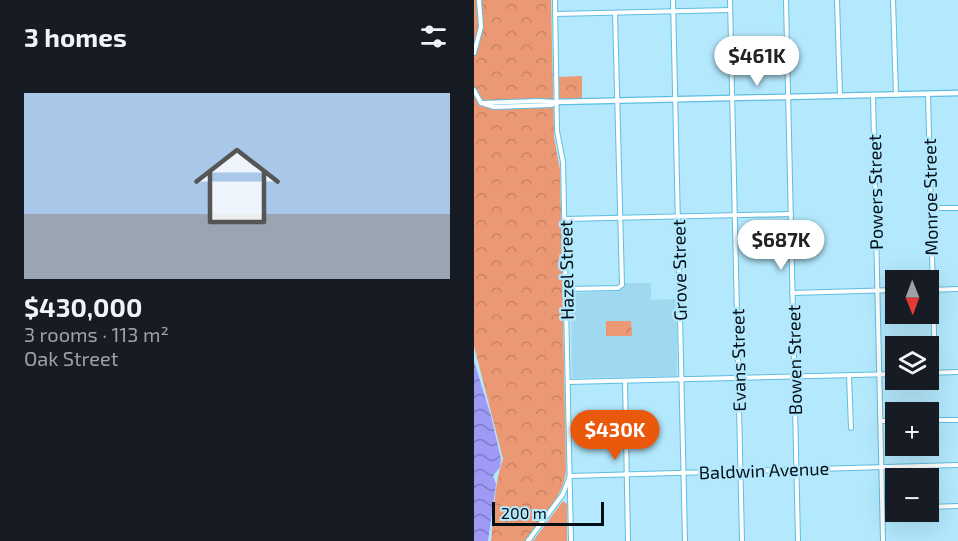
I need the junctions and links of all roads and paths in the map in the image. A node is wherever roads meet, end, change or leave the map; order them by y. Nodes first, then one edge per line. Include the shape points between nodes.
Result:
1 (479, 0) edge
2 (555, 0) edge
3 (673, 0) edge
4 (730, 0) edge
5 (786, 0) edge
6 (837, 0) edge
7 (894, 0) edge
8 (730, 10) junction
9 (673, 11) junction
10 (615, 13) junction
11 (555, 14) junction
12 (474, 53) edge
13 (474, 90) edge
14 (958, 93) edge
15 (928, 94) junction
16 (873, 95) junction
17 (896, 95) junction
18 (840, 96) junction
19 (789, 97) junction
20 (732, 98) junction
21 (675, 100) junction
22 (617, 101) junction
23 (556, 102) junction
24 (930, 208) junction
25 (958, 208) edge
26 (791, 214) junction
27 (735, 215) junction
28 (678, 216) junction
29 (621, 217) junction
30 (565, 219) junction
31 (930, 270) edge
32 (958, 289) edge
33 (566, 290) junction
34 (939, 290) edge
35 (877, 291) junction
36 (885, 291) edge
37 (792, 293) junction
38 (958, 372) edge
39 (939, 373) edge
40 (849, 375) junction
41 (879, 375) junction
42 (885, 375) edge
43 (794, 377) junction
44 (738, 378) junction
45 (681, 379) junction
46 (625, 381) junction
47 (568, 382) junction
48 (939, 420) edge
49 (958, 420) edge
50 (880, 421) junction
51 (885, 421) edge
52 (851, 428) dead end
53 (958, 465) edge
54 (881, 467) junction
55 (796, 470) junction
56 (741, 471) junction
57 (684, 472) junction
58 (627, 474) junction
59 (570, 476) junction
60 (958, 506) edge
61 (939, 507) edge
62 (528, 541) edge
63 (571, 541) edge
64 (628, 541) edge
65 (685, 541) edge
66 (742, 541) edge
67 (798, 541) edge
68 (883, 541) edge

1 - 12 street via 481,27
2 - 11 street, Hazel Street
3 - 9 street, Grove Street
4 - 8 street, Evans Street
5 - 19 street, Bowen Street
6 - 18 street
7 - 17 street
8 - 9 street
8 - 20 street, Evans Street
9 - 10 street
9 - 21 street, Grove Street
10 - 11 street
10 - 22 street
11 - 23 street, Hazel Street
13 - 23 street via 481,103 494,106
14 - 15 street
15 - 17 street
15 - 24 street, Monroe Street
16 - 17 street
16 - 18 street
16 - 35 street, Powers Street
18 - 19 street
19 - 20 street
19 - 26 street, Bowen Street
20 - 21 street
20 - 27 street, Evans Street
21 - 22 street
21 - 28 street, Grove Street
22 - 23 street
22 - 29 street
23 - 30 street, Hazel Street
24 - 25 street
24 - 31 street, Monroe Street
26 - 27 street
26 - 37 street, Bowen Street
27 - 28 street
27 - 44 street, Evans Street
28 - 29 street
28 - 45 street, Grove Street
29 - 30 street
29 - 33 street via 622,285
30 - 33 street, Hazel Street
32 - 34 street
33 - 47 street, Hazel Street
35 - 36 street
35 - 37 street
35 - 41 street, Powers Street
37 - 43 street, Bowen Street
38 - 39 street
40 - 41 street
40 - 43 street
40 - 52 street
41 - 42 street
41 - 50 street, Powers Street
43 - 44 street
43 - 55 street, Bowen Street
44 - 45 street
44 - 56 street, Evans Street
45 - 46 street
45 - 57 street, Grove Street
46 - 47 street
46 - 58 street
47 - 59 street, Hazel Street
48 - 49 street
50 - 51 street
50 - 54 street, Powers Street
53 - 54 street, Baldwin Avenue
54 - 55 street, Baldwin Avenue
54 - 68 street, Powers Street
55 - 56 street, Baldwin Avenue
55 - 67 street, Bowen Street
56 - 57 street, Baldwin Avenue
56 - 66 street, Evans Street
57 - 58 street, Baldwin Avenue
57 - 65 street, Grove Street
58 - 59 street, Baldwin Avenue
58 - 64 street
59 - 62 street via 563,494
59 - 63 street, Hazel Street
60 - 61 street

